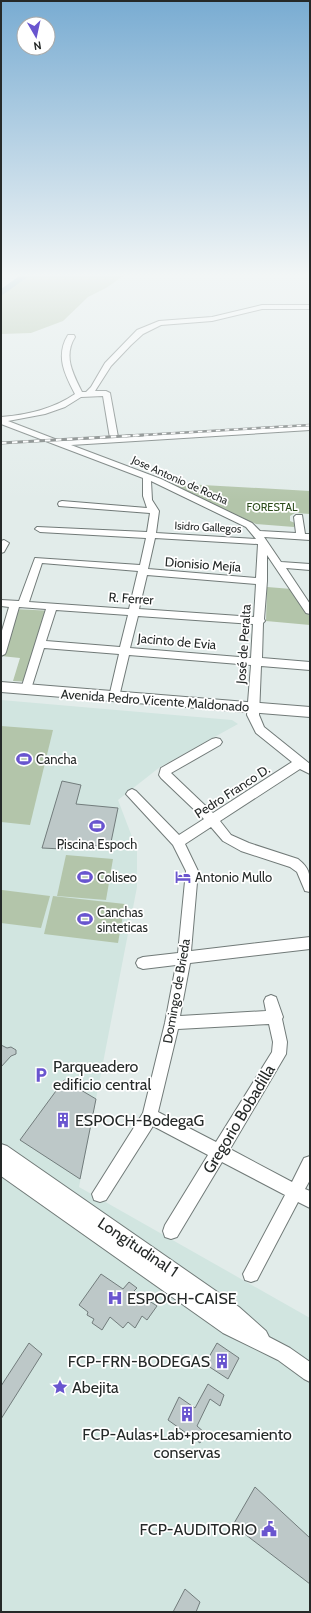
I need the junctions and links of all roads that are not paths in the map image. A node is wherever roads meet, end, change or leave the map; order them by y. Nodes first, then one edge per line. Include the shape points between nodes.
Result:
1 (65, 349) edge
2 (122, 349) edge
3 (84, 394) junction
4 (1, 420) edge
5 (310, 423) edge
6 (310, 428) edge
7 (196, 432) junction
8 (114, 437) junction
9 (47, 439) junction
10 (58, 444) junction
11 (147, 477) junction
12 (62, 504) dead end
13 (154, 511) junction
14 (299, 517) dead end
15 (40, 528) dead end
16 (151, 536) junction
17 (306, 537) edge
18 (260, 538) junction
19 (278, 565) junction
20 (310, 567) edge
21 (143, 570) junction
22 (262, 581) junction
23 (1, 603) edge
24 (19, 604) junction
25 (52, 606) junction
26 (308, 607) edge
27 (134, 611) junction
28 (260, 620) junction
29 (41, 644) junction
30 (125, 650) junction
31 (1, 652) edge
32 (256, 662) junction
33 (310, 666) edge
34 (1, 687) edge
35 (26, 690) junction
36 (1, 696) edge
37 (114, 697) junction
38 (253, 711) junction
39 (310, 712) edge
40 (310, 719) edge
41 (216, 742) dead end
42 (300, 763) junction
43 (310, 770) edge
44 (132, 794) dead end
45 (212, 820) junction
46 (178, 842) junction
47 (310, 887) edge
48 (310, 943) edge
49 (184, 959) junction
50 (143, 963) dead end
51 (271, 1001) dead end
52 (276, 1018) junction
53 (172, 1023) junction
54 (150, 1116) junction
55 (1, 1152) edge
56 (219, 1152) junction
57 (310, 1164) edge
58 (1, 1166) edge
59 (295, 1192) junction
60 (100, 1194) dead end
61 (310, 1200) edge
62 (171, 1231) dead end
63 (251, 1274) dead end
64 (271, 1348) junction
65 (310, 1373) edge

1 - 3 street via 70,376
2 - 3 street via 108,365 94,388
3 - 4 street via 38,414
3 - 8 street via 106,393
4 - 9 street, Jose Antonio de Rocha
5 - 7 street
6 - 7 street
7 - 8 street
8 - 9 street
8 - 10 street
9 - 10 street, Jose Antonio de Rocha
10 - 11 street, Jose Antonio de Rocha
11 - 13 street via 148,502
11 - 18 street, Jose Antonio de Rocha via 248,525
12 - 13 street
13 - 16 street
14 - 17 street
15 - 16 street, Isidro Gallegos
16 - 18 street, Isidro Gallegos
16 - 21 street
17 - 18 street, Isidro Gallegos
18 - 19 street, Jose Antonio de Rocha
18 - 22 street, José de Peralta
19 - 20 street
19 - 26 street, Jose Antonio de Rocha
21 - 22 street, Dionisio Mejía
21 - 24 street, Dionisio Mejía via 38,560
21 - 27 street
22 - 28 street, José de Peralta
23 - 24 street, R. Ferrer
24 - 25 street, R. Ferrer
24 - 31 street
25 - 27 street, R. Ferrer
25 - 29 street
27 - 28 street, R. Ferrer
27 - 30 street
28 - 32 street, José de Peralta
29 - 30 street, Jacinto de Evia
29 - 35 street
30 - 32 street, Jacinto de Evia
30 - 37 street
32 - 33 street, Jacinto de Evia
32 - 38 street, José de Peralta
34 - 35 main road, Avenida Pedro Vicente Maldonado
35 - 37 main road, Avenida Pedro Vicente Maldonado
36 - 38 main road, Avenida Pedro Vicente Maldonado
37 - 38 main road, Avenida Pedro Vicente Maldonado
38 - 39 main road, Avenida Pedro Vicente Maldonado
38 - 40 main road, Avenida Pedro Vicente Maldonado
38 - 42 street via 260,730
41 - 45 street via 165,770 164,773
42 - 43 street
42 - 45 street, Pedro Franco D.
44 - 46 street, Domingo de Brieda
45 - 46 street, Pedro Franco D.
45 - 47 street via 227,838 236,844 297,866 306,876
46 - 49 street, Domingo de Brieda via 192,871
48 - 49 street
49 - 50 street
49 - 53 street, Domingo de Brieda
51 - 52 street, Gregorio Bobadilla
52 - 53 street
52 - 56 street, Gregorio Bobadilla via 280,1042 278,1054
53 - 54 street, Domingo de Brieda
54 - 56 street
54 - 60 street, Domingo de Brieda
55 - 64 street, Longitudinal 1 via 233,1313
56 - 59 street
56 - 62 street, Gregorio Bobadilla
57 - 59 street
58 - 64 street, Longitudinal 1 via 228,1327
59 - 61 street
59 - 63 street
64 - 65 street, Longitudinal 1

